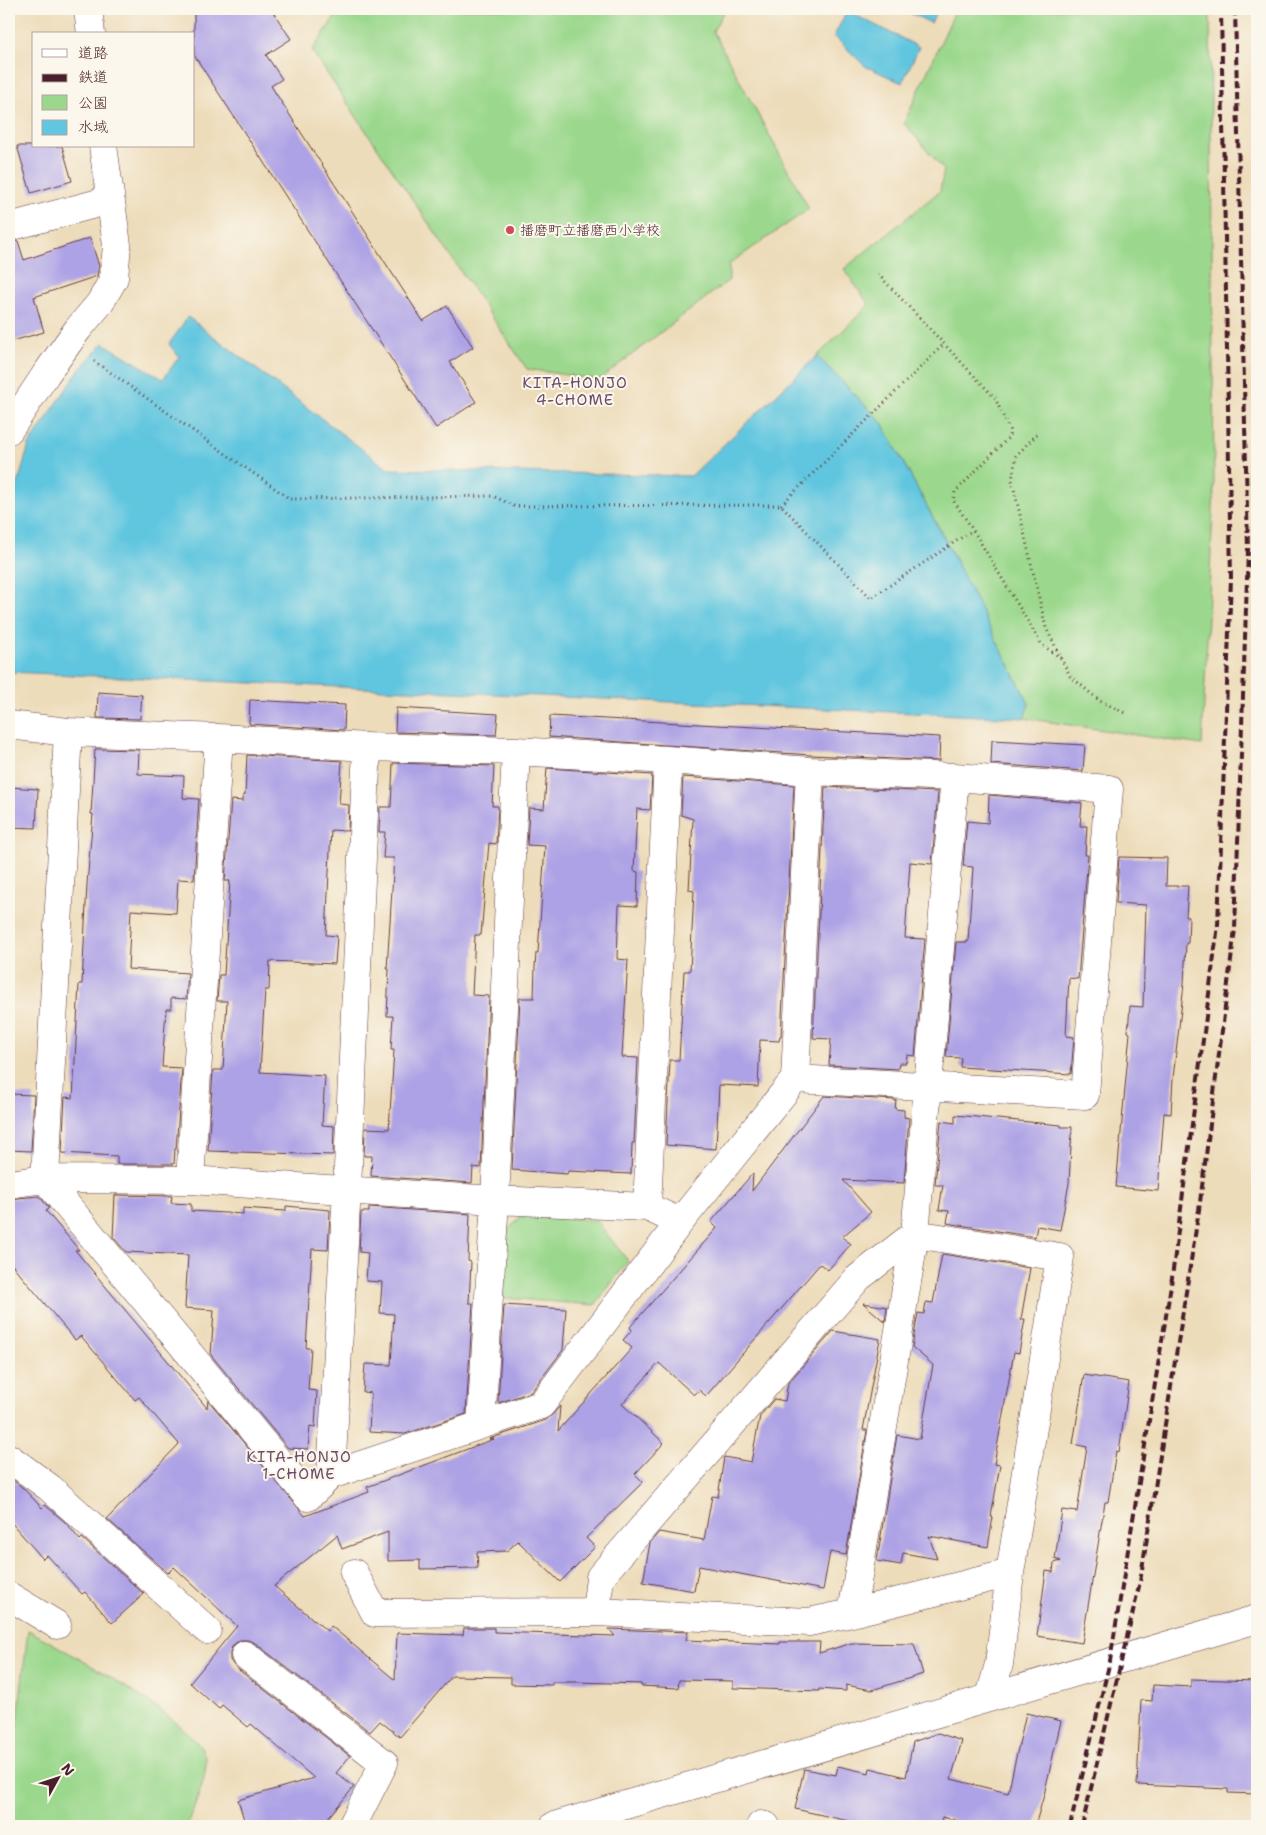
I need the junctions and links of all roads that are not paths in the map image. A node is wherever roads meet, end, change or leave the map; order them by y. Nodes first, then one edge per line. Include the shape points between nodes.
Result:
1 (88, 9) edge
2 (91, 32) edge
3 (103, 148) edge
4 (110, 200) junction
5 (9, 227) edge
6 (9, 430) edge
7 (9, 725) edge
8 (68, 732) junction
9 (219, 738) junction
10 (367, 747) junction
11 (516, 751) junction
12 (668, 760) junction
13 (810, 770) junction
14 (955, 777) junction
15 (795, 1079) junction
16 (928, 1086) junction
17 (45, 1179) junction
18 (190, 1180) junction
19 (9, 1184) edge
20 (348, 1190) junction
21 (495, 1200) junction
22 (647, 1207) junction
23 (680, 1222) junction
24 (915, 1234) junction
25 (481, 1425) junction
26 (9, 1458) edge
27 (331, 1476) junction
28 (354, 1573) dead end
29 (1010, 1573) junction
30 (9, 1596) edge
31 (596, 1612) junction
32 (852, 1613) junction
33 (1257, 1619) edge
34 (57, 1625) dead end
35 (207, 1630) dead end
36 (244, 1655) dead end
37 (990, 1696) junction
38 (352, 1826) edge
39 (554, 1826) edge
40 (761, 1826) edge
41 (766, 1826) edge

1 - 2 street
3 - 4 street
4 - 5 street
4 - 6 street via 117,245 114,278 100,303 78,328
7 - 8 street
8 - 9 street
8 - 17 street
9 - 10 street
9 - 18 street
10 - 11 street
10 - 20 street
11 - 12 street
11 - 21 street
12 - 13 street
12 - 22 street
13 - 14 street
13 - 15 street
14 - 16 street
14 - 16 street via 1109,789 1084,1095
15 - 16 street
15 - 23 street
16 - 24 street
17 - 18 street
17 - 19 street
17 - 27 street via 308,1496
18 - 20 street
20 - 21 street
20 - 27 street
21 - 22 street
21 - 25 street
22 - 23 street
23 - 25 street via 541,1406
24 - 29 street via 1060,1257
24 - 31 street via 858,1278 600,1577
24 - 32 street
25 - 27 street
26 - 35 street via 50,1488
28 - 31 street via 375,1613
29 - 32 street
29 - 37 street via 999,1664
30 - 34 street
31 - 32 street via 808,1622
33 - 37 street
36 - 38 street via 384,1763
37 - 39 street
40 - 41 street

